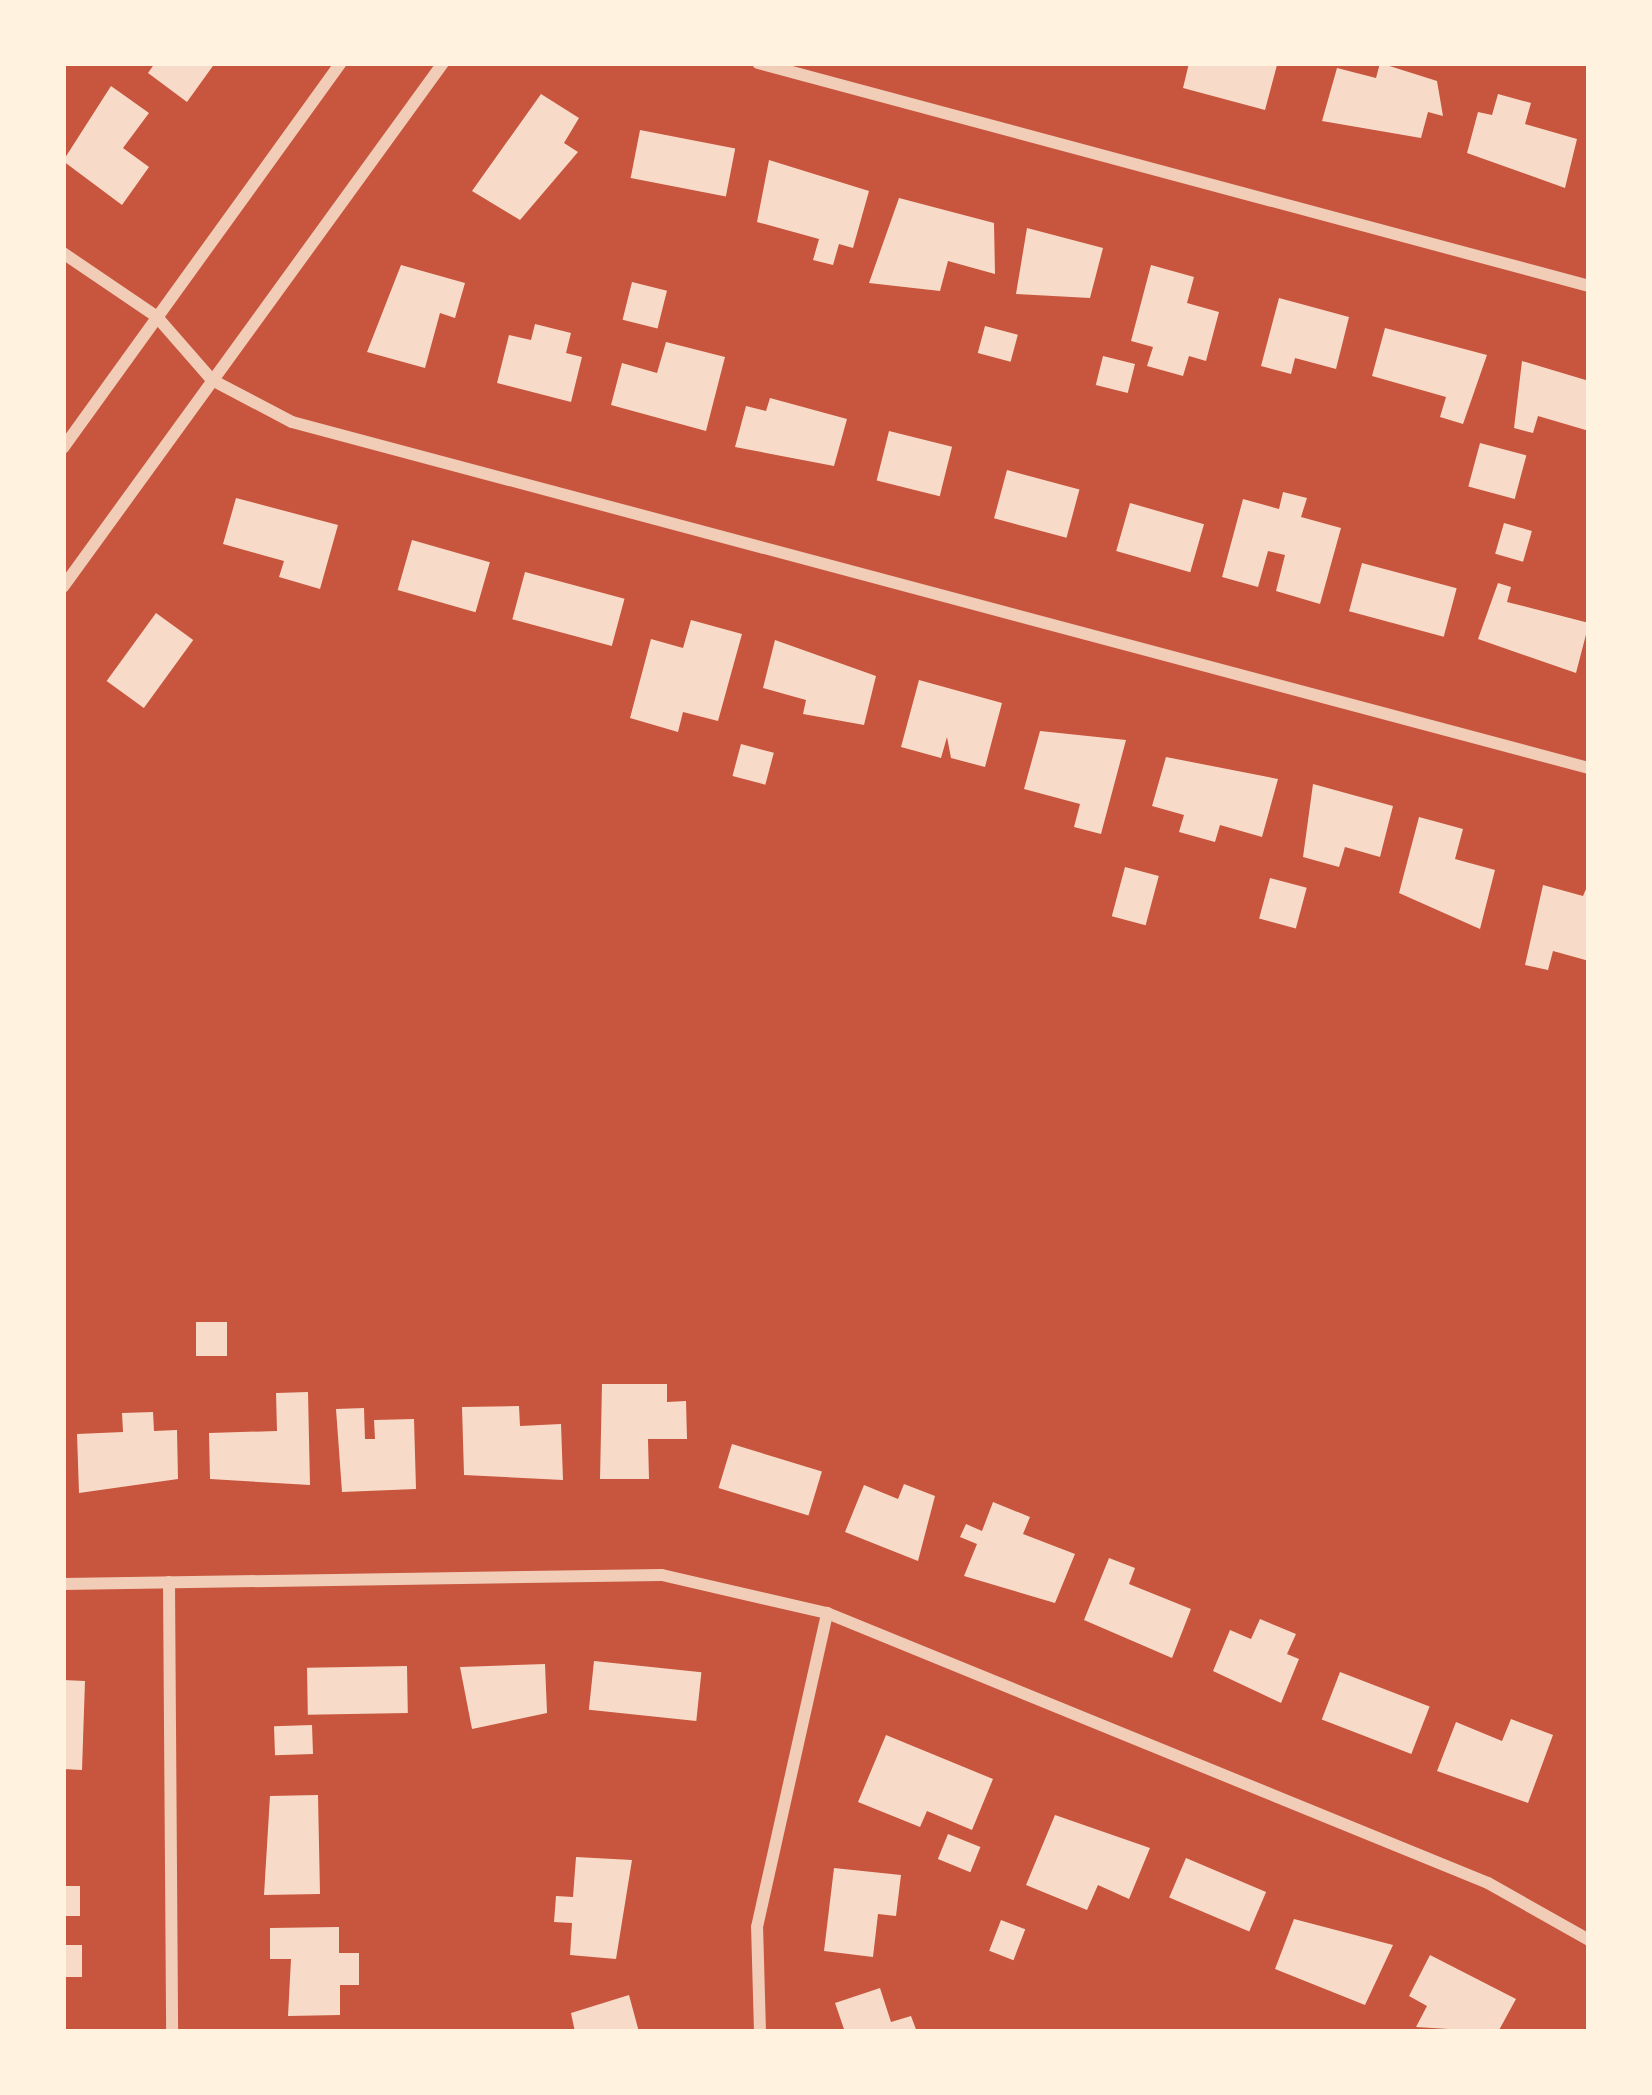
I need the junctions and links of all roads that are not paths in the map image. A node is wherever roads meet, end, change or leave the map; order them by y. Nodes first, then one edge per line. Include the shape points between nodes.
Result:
1 (341, 63) edge
2 (443, 63) edge
3 (758, 63) edge
4 (63, 253) edge
5 (1589, 286) edge
6 (158, 317) junction
7 (212, 380) junction
8 (63, 448) edge
9 (63, 587) edge
10 (1589, 768) edge
11 (169, 1582) junction
12 (63, 1584) edge
13 (827, 1613) junction
14 (1589, 1940) edge
15 (172, 2032) edge
16 (760, 2032) edge

1 - 6 street
2 - 7 street
3 - 5 street
4 - 6 street
6 - 7 street
6 - 8 street
7 - 9 street
7 - 10 street via 292,422
11 - 12 street
11 - 13 street via 662,1575
11 - 15 street
13 - 14 street via 1488,1882
13 - 16 street via 757,1927

